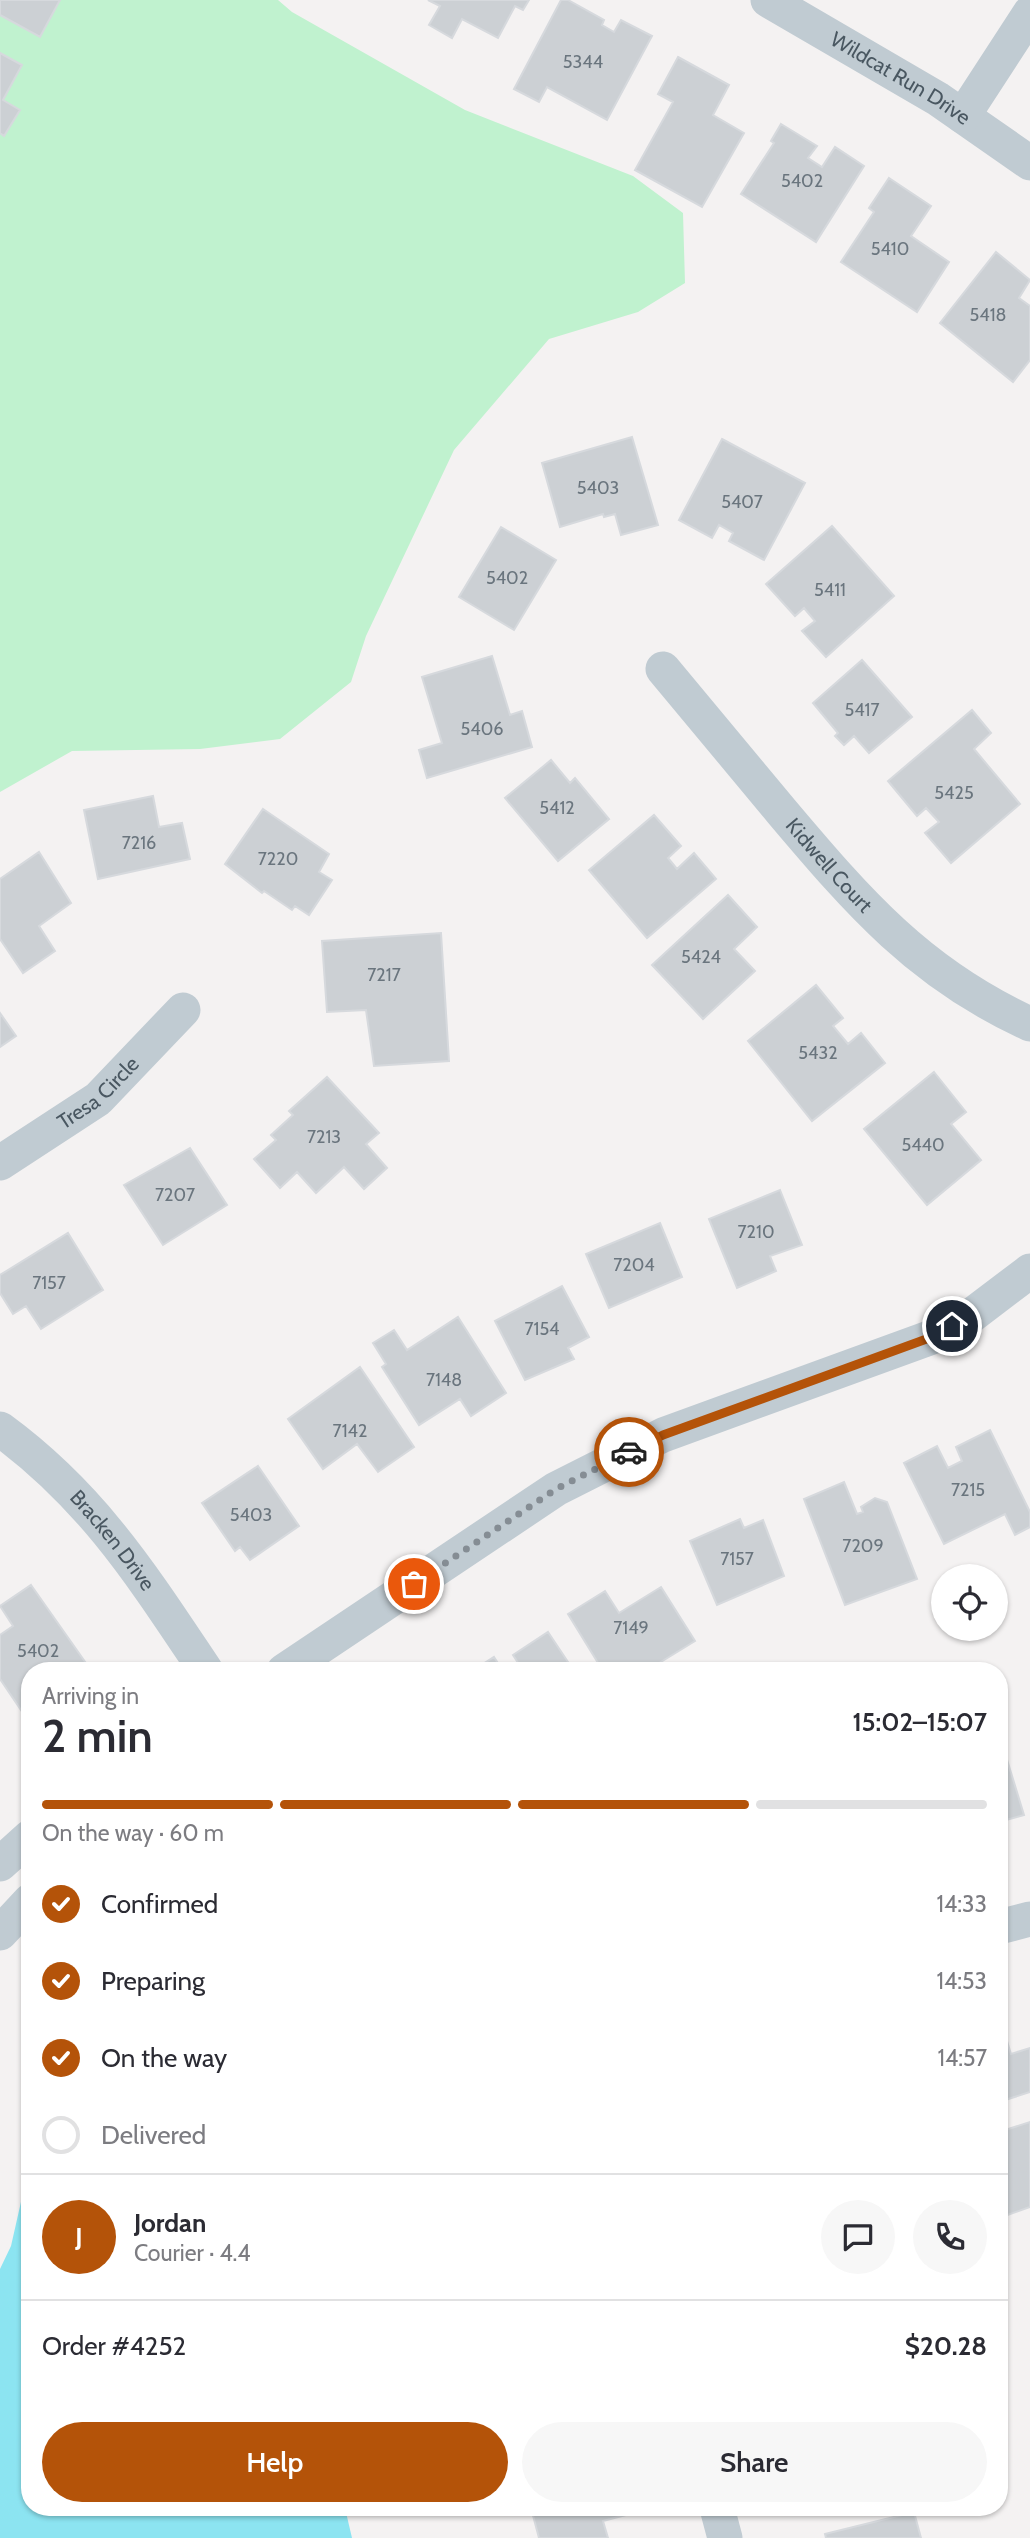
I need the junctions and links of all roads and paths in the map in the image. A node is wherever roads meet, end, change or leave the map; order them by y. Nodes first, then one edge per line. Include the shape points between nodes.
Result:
1 (768, 0) edge
2 (1030, 13) edge
3 (963, 116) junction
4 (1030, 163) edge
5 (663, 669) dead end
6 (183, 1010) dead end
7 (1030, 1024) edge
8 (0, 1163) edge
9 (1030, 1271) edge
10 (0, 1429) edge
11 (200, 1662) edge
12 (297, 1662) edge
13 (21, 1845) edge
14 (0, 1864) edge
15 (21, 1911) edge
16 (1030, 1919) edge
17 (1008, 1925) edge
18 (0, 1933) edge
19 (719, 2516) edge
20 (725, 2538) edge

1 - 3 street, Wildcat Run Drive
2 - 3 street
3 - 4 street, Wildcat Run Drive
5 - 7 street, Kidwell Court via 876,920 957,984
6 - 8 street, Tresa Circle via 98,1099
9 - 12 street via 972,1315 932,1337 663,1435 591,1470
10 - 11 street, Bracken Drive via 77,1493 108,1529
13 - 14 street
15 - 18 street
16 - 17 street
19 - 20 street

